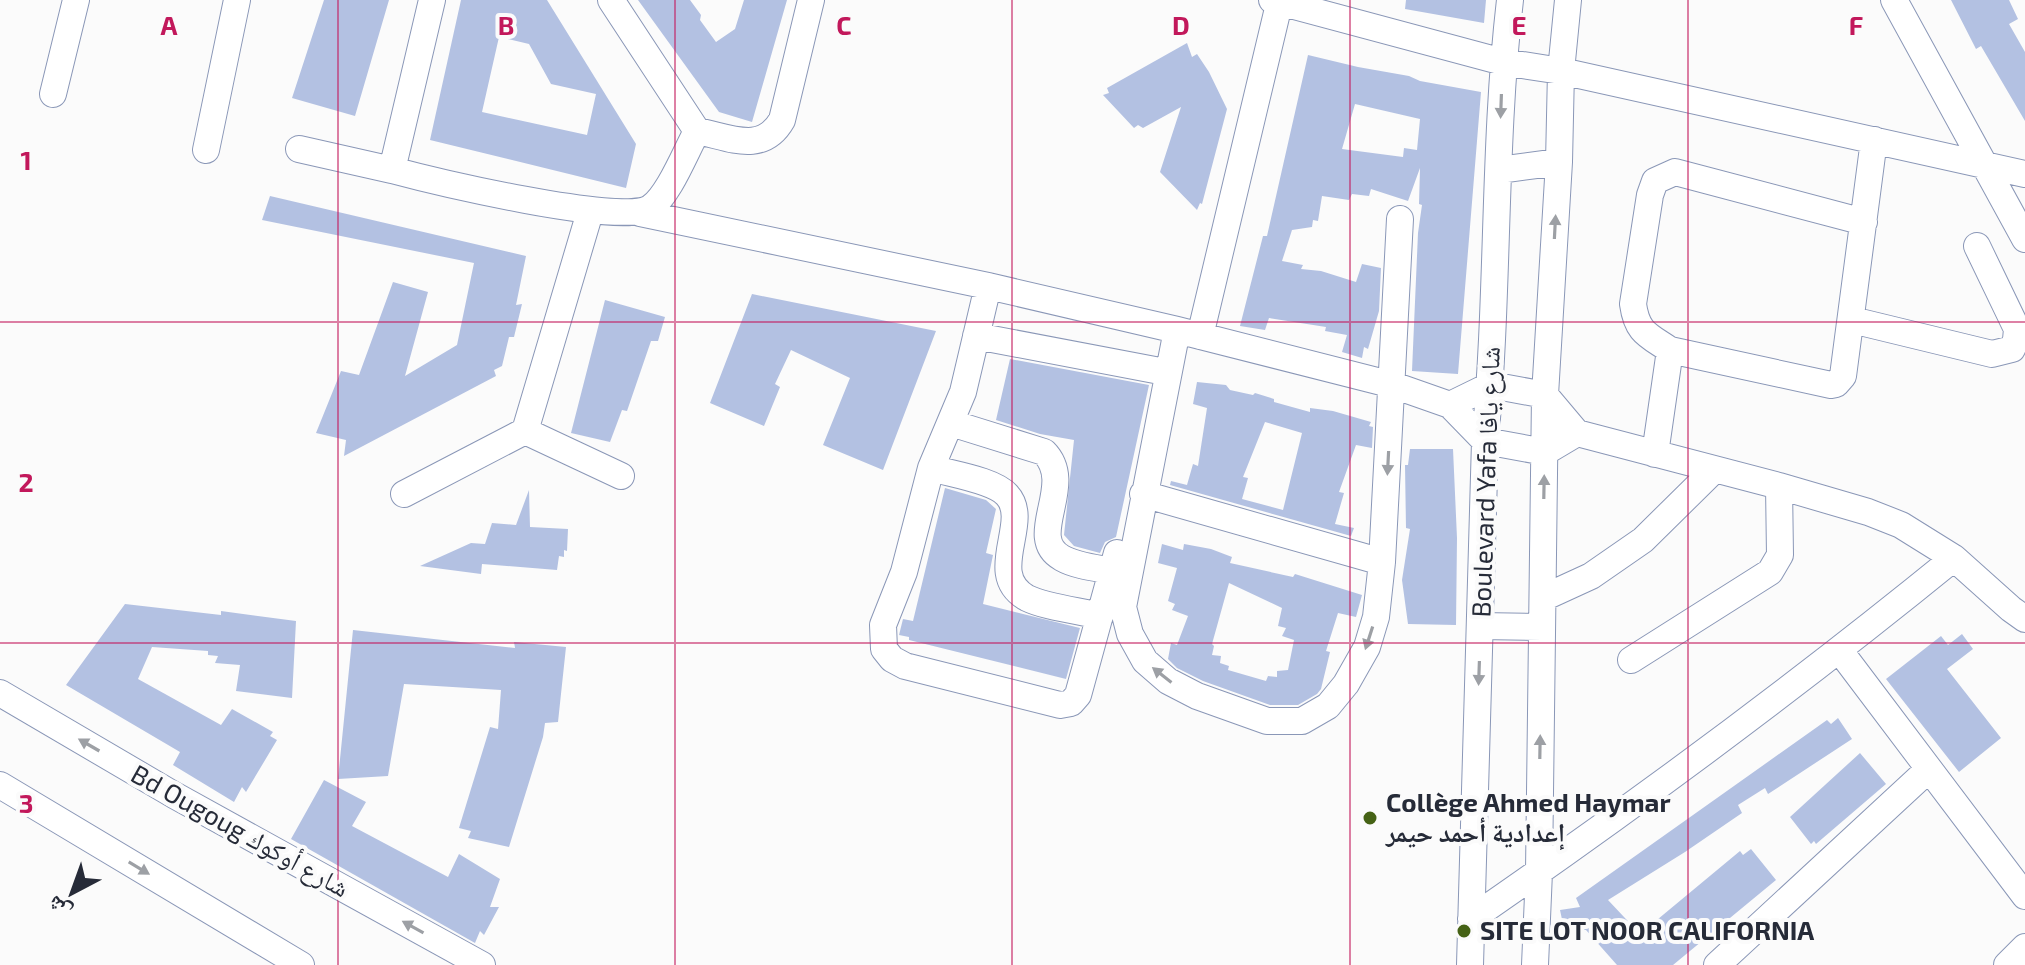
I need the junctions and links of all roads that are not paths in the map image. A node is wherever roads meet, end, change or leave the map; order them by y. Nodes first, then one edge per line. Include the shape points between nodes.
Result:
1 (76, 0) edge
2 (237, 0) edge
3 (432, 0) edge
4 (611, 0) edge
5 (811, 0) edge
6 (1510, 0) edge
7 (1568, 0) edge
8 (1894, 0) edge
9 (1277, 1) edge
10 (1503, 62) junction
11 (1561, 71) junction
12 (53, 94) dead end
13 (697, 131) junction
14 (1874, 140) junction
15 (299, 149) dead end
16 (206, 150) dead end
17 (1559, 162) junction
18 (1984, 164) junction
19 (392, 170) junction
20 (1499, 170) junction
21 (2025, 174) edge
22 (590, 212) junction
23 (640, 213) junction
24 (1400, 219) dead end
25 (1864, 222) junction
26 (2025, 239) edge
27 (1977, 246) dead end
28 (988, 286) junction
29 (1852, 320) junction
30 (1182, 331) junction
31 (976, 336) junction
32 (1670, 350) junction
33 (1160, 371) junction
34 (1393, 385) junction
35 (1491, 385) junction
36 (1545, 395) junction
37 (1450, 405) junction
38 (951, 423) junction
39 (525, 431) junction
40 (1577, 433) junction
41 (1485, 441) junction
42 (1545, 452) junction
43 (1655, 454) junction
44 (931, 468) junction
45 (1714, 470) junction
46 (621, 476) dead end
47 (1779, 486) junction
48 (404, 494) dead end
49 (1143, 494) junction
50 (1954, 558) junction
51 (1382, 562) junction
52 (1112, 571) junction
53 (1543, 598) junction
54 (1100, 616) junction
55 (2025, 619) edge
56 (1480, 626) junction
57 (1542, 627) junction
58 (1840, 651) junction
59 (1631, 660) dead end
60 (0, 693) edge
61 (1929, 769) junction
62 (0, 785) edge
63 (1539, 872) junction
64 (2025, 896) edge
65 (1471, 919) junction
66 (2025, 947) edge
67 (301, 965) edge
68 (482, 965) edge
69 (1470, 965) edge
70 (1535, 965) edge
71 (1717, 965) edge
72 (2007, 965) edge

1 - 12 street
2 - 16 street
3 - 19 street
4 - 13 street
5 - 13 street via 776,131 750,141
6 - 10 street, Boulevard Yafa شارع يافا
7 - 11 street
8 - 18 street
9 - 10 street
9 - 30 street
10 - 11 street
10 -> 20 street, Boulevard Yafa شارع يافا
11 - 14 street
11 - 17 street
13 - 23 street via 661,197
14 - 18 street
14 - 25 street
15 - 19 street
17 - 20 street
36 -> 17 street
18 - 21 street
18 - 26 street
19 - 22 street
20 - 35 street, Boulevard Yafa شارع يافا
22 - 23 street
22 - 39 street
23 - 28 street
24 - 34 street
25 - 29 street
25 - 32 street via 1675,172 1655,181 1633,304 1642,332
27 - 29 street via 2017,329 2012,349 1992,354
28 - 30 street
28 - 31 street
29 - 32 street via 1843,376 1831,385
30 - 33 street
30 - 34 street
30 - 49 street
31 - 33 street
31 - 38 street
32 - 43 street
33 - 52 street
34 - 37 street
34 -> 51 street
35 - 36 street
35 - 37 street
35 - 41 street, Boulevard Yafa شارع يافا
36 - 40 street
36 - 42 street
37 - 41 street
38 - 44 street
38 - 52 street via 1044,452 1057,474 1047,533 1052,549 1070,562
39 - 46 street
39 - 48 street
40 - 42 street
40 - 43 street
41 - 42 street
41 - 56 street, Boulevard Yafa شارع يافا
53 -> 42 street
43 - 45 street
44 - 54 street via 1007,494 1014,510 1009,572 1020,592
44 - 54 street via 904,572 883,625 882,643 892,659 1065,705 1078,695
45 - 47 street
45 - 53 street via 1643,540 1591,576
47 - 50 street via 1901,525
47 - 59 street via 1781,540 1776,565
49 - 51 street
51 -> 49 street via 1376,617 1367,647 1346,684 1328,706 1302,721 1267,721 1168,681 1145,661 1130,634 1123,607
50 - 55 street
50 - 58 street
52 - 54 street
53 - 57 street
56 - 57 street
56 -> 65 street, Boulevard Yafa شارع يافا
63 -> 57 street
58 - 61 street
58 - 63 street
68 -> 60 street, Bd Ougoug شارع أوكوك
61 - 64 street
61 - 71 street
62 -> 67 street
63 - 65 street
63 - 70 street
65 - 69 street, Boulevard Yafa شارع يافا
66 - 72 street

